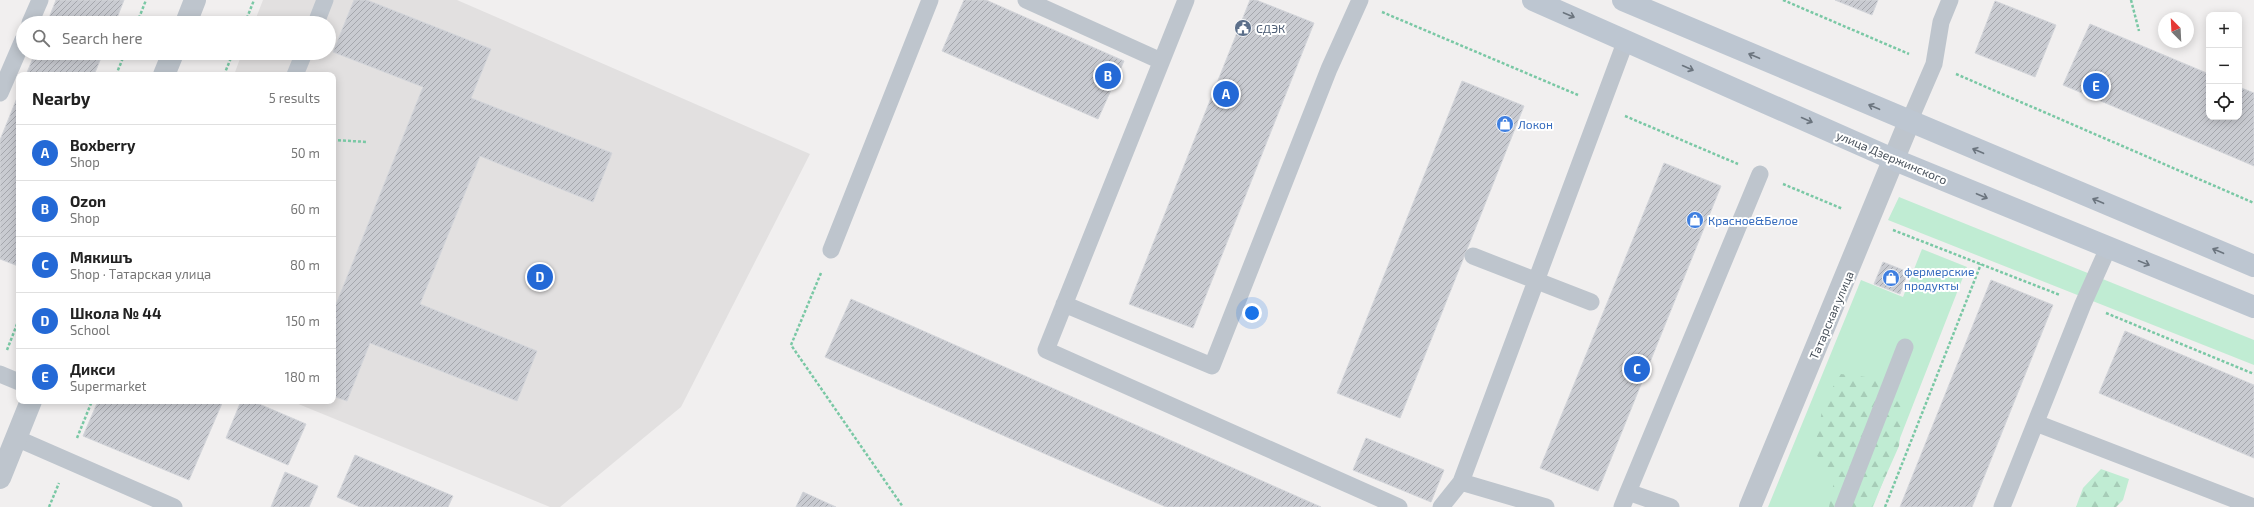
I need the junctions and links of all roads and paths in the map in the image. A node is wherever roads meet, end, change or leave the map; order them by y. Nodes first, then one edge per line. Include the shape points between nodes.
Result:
1 (40, 0) edge
2 (146, 0) edge
3 (195, 0) edge
4 (254, 0) edge
5 (325, 0) edge
6 (930, 0) edge
7 (1026, 0) edge
8 (1186, 0) edge
9 (1360, 0) edge
10 (1534, 0) edge
11 (1624, 0) edge
12 (1783, 0) edge
13 (1950, 0) edge
14 (2131, 0) edge
15 (33, 16) edge
16 (140, 16) edge
17 (189, 16) edge
18 (248, 16) edge
19 (319, 16) edge
20 (2139, 31) dead end
21 (1626, 40) junction
22 (16, 56) edge
23 (122, 60) edge
24 (170, 60) edge
25 (230, 60) edge
26 (301, 60) edge
27 (1162, 61) junction
28 (1934, 64) junction
29 (117, 72) edge
30 (165, 72) edge
31 (225, 72) edge
32 (296, 72) edge
33 (0, 93) edge
34 (1909, 122) junction
35 (336, 140) edge
36 (368, 142) dead end
37 (1895, 160) junction
38 (1760, 174) dead end
39 (2254, 203) edge
40 (1838, 207) dead end
41 (1870, 221) junction
42 (2108, 248) junction
43 (831, 250) joint
44 (1473, 256) dead end
45 (1981, 264) junction
46 (2254, 266) edge
47 (1536, 281) junction
48 (1591, 302) dead end
49 (1064, 304) junction
50 (2083, 304) junction
51 (2254, 307) edge
52 (16, 326) edge
53 (1905, 347) dead end
54 (5, 353) dead end
55 (0, 374) edge
56 (2254, 374) edge
57 (16, 381) edge
58 (30, 404) edge
59 (2036, 423) junction
60 (16, 438) junction
61 (0, 478) edge
62 (1461, 482) junction
63 (1625, 500) edge
64 (174, 507) edge
65 (903, 507) edge
66 (1399, 507) edge
67 (1441, 507) edge
68 (1546, 507) edge
69 (1671, 507) edge
70 (1750, 507) edge
71 (1843, 507) edge
72 (1885, 507) edge
73 (2002, 507) edge
74 (2254, 507) edge

1 - 15 lane
2 - 16 path
3 - 17 street
4 - 18 path
5 - 19 lane
6 - 43 lane
7 - 27 lane
8 - 27 lane
9 - 49 lane via 1329,70 1212,366
10 -> 21 main road, улица Дзержинского
34 -> 11 main road
12 - 28 path
13 - 28 lane via 1941,22
14 - 20 path
21 -> 37 main road, улица Дзержинского
21 - 47 lane
22 - 33 lane
23 - 29 path
24 - 30 street
25 - 31 path
26 - 32 lane
27 - 49 lane
28 - 34 lane
28 - 39 path
34 - 37 street, Татарская улица
46 -> 34 main road
35 - 36 path
37 - 41 street, Татарская улица
37 -> 42 main road, улица Дзержинского
38 - 63 lane
40 - 41 path
41 - 45 path
41 - 70 street, Татарская улица
42 - 50 lane
42 -> 51 main road, улица Дзержинского
43 - 65 path via 791,345
44 - 47 lane
45 - 50 path
45 - 72 path
47 - 48 lane
47 - 62 lane
49 - 66 lane via 1046,350
50 - 56 path
50 - 59 lane
52 - 54 path
53 - 71 lane
55 - 57 lane
58 - 60 street
59 - 73 lane
59 - 74 lane
60 - 61 street
60 - 64 lane
62 - 67 lane
62 - 68 lane
63 - 69 lane

